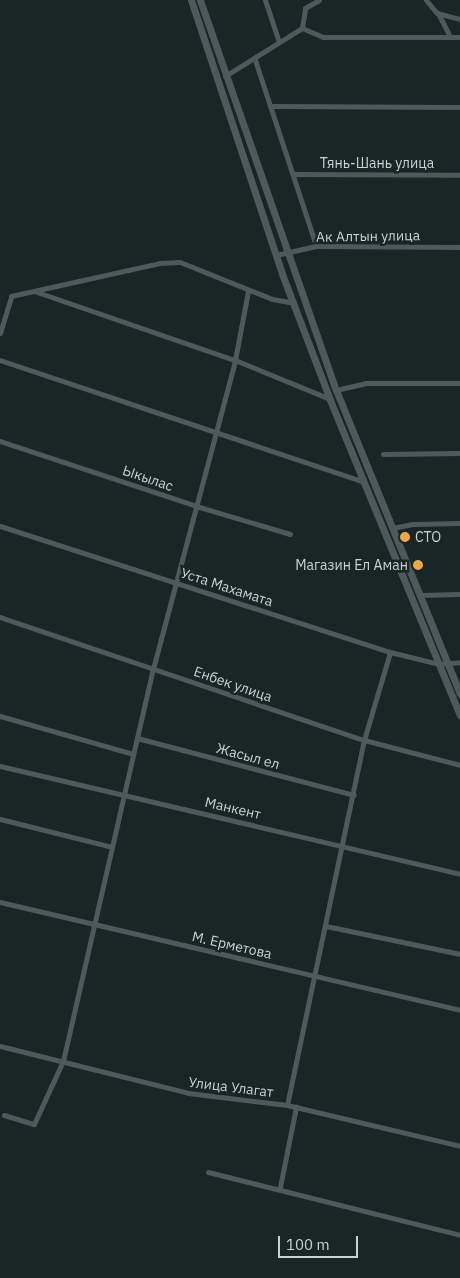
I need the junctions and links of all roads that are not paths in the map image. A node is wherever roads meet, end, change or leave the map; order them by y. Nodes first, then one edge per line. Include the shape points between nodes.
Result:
1 (191, 0) edge
2 (200, 0) edge
3 (265, 0) edge
4 (319, 0) edge
5 (426, 0) edge
6 (438, 13) junction
7 (460, 19) edge
8 (302, 28) junction
9 (450, 37) junction
10 (460, 37) edge
11 (280, 42) junction
12 (255, 60) junction
13 (225, 76) junction
14 (272, 106) junction
15 (460, 107) edge
16 (294, 174) junction
17 (460, 175) edge
18 (316, 246) junction
19 (460, 247) edge
20 (288, 253) junction
21 (276, 255) junction
22 (248, 291) junction
23 (36, 292) junction
24 (294, 303) junction
25 (0, 333) edge
26 (0, 360) edge
27 (235, 360) junction
28 (460, 384) edge
29 (336, 390) junction
30 (330, 400) junction
31 (216, 432) junction
32 (0, 441) edge
33 (460, 453) edge
34 (383, 454) dead end
35 (364, 482) junction
36 (196, 506) junction
37 (460, 523) edge
38 (0, 526) edge
39 (392, 528) junction
40 (290, 534) dead end
41 (177, 582) junction
42 (460, 594) edge
43 (419, 595) junction
44 (0, 617) edge
45 (390, 652) junction
46 (460, 662) edge
47 (439, 664) junction
48 (449, 664) junction
49 (153, 669) junction
50 (460, 694) edge
51 (460, 715) edge
52 (0, 716) edge
53 (137, 738) junction
54 (364, 740) junction
55 (134, 754) junction
56 (460, 765) edge
57 (0, 766) edge
58 (124, 794) junction
59 (354, 795) junction
60 (0, 819) edge
61 (344, 845) junction
62 (112, 847) junction
63 (460, 874) edge
64 (0, 902) edge
65 (94, 924) junction
66 (326, 926) junction
67 (460, 954) edge
68 (314, 976) junction
69 (460, 1010) edge
70 (0, 1046) edge
71 (63, 1061) junction
72 (287, 1105) junction
73 (296, 1107) junction
74 (4, 1115) dead end
75 (460, 1146) edge
76 (208, 1172) dead end
77 (280, 1188) junction
78 (460, 1235) edge

1 - 21 main road
2 - 13 main road
3 - 11 street
4 - 8 street via 305,8
5 - 6 street
6 - 7 street
6 - 9 street
8 - 9 street via 323,36
8 - 11 street
9 - 10 street
11 - 12 street
12 - 13 street
12 - 14 street
13 - 20 main road
14 - 15 street
14 - 16 street
16 - 17 street, Тянь-Шань улица
16 - 18 street
18 - 19 street, Ак Алтын улица
18 - 20 street, Ак Алтын улица
20 - 21 street, Ак Алтын улица
20 - 29 main road
21 - 24 main road
22 - 23 street via 180,262
22 - 24 street
22 - 27 street
23 - 25 street via 11,296
23 - 27 street
24 - 30 main road
26 - 31 street
27 - 30 street
27 - 31 street
28 - 29 street via 366,384
29 - 39 main road
30 - 35 main road
31 - 35 street
31 - 36 street
32 - 36 street, Ыкылас
33 - 34 street
35 - 47 main road
36 - 40 street, Ыкылас
36 - 41 street
37 - 39 street
38 - 41 street, Уста Махамата
39 - 43 main road
41 - 45 street, Уста Махамата
41 - 49 street
42 - 43 street
43 - 48 main road
44 - 49 street, Енбек улица
45 - 47 street, Уста Махамата
45 - 54 street
46 - 48 street, Уста Махамата
47 - 48 street, Уста Махамата
47 - 51 main road
48 - 50 main road
49 - 53 street
49 - 54 street, Енбек улица
52 - 55 street
53 - 55 street
53 - 59 street, Жасыл ел
54 - 56 street, Енбек улица
54 - 59 street
55 - 58 street
57 - 58 street, Манкент
58 - 61 street, Манкент
58 - 62 street
59 - 61 street
60 - 62 street
61 - 63 street, Манкент
61 - 66 street
62 - 65 street
64 - 65 street, М. Ерметова
65 - 68 street, М. Ерметова
65 - 71 street
66 - 67 street
66 - 68 street
68 - 69 street, М. Ерметова
68 - 72 street
70 - 71 street, Улица Улагат
71 - 72 street, Улица Улагат via 188,1093
71 - 74 street via 34,1124
72 - 73 street, Улица Улагат
73 - 75 street, Улица Улагат
73 - 77 street
76 - 77 street
77 - 78 street

